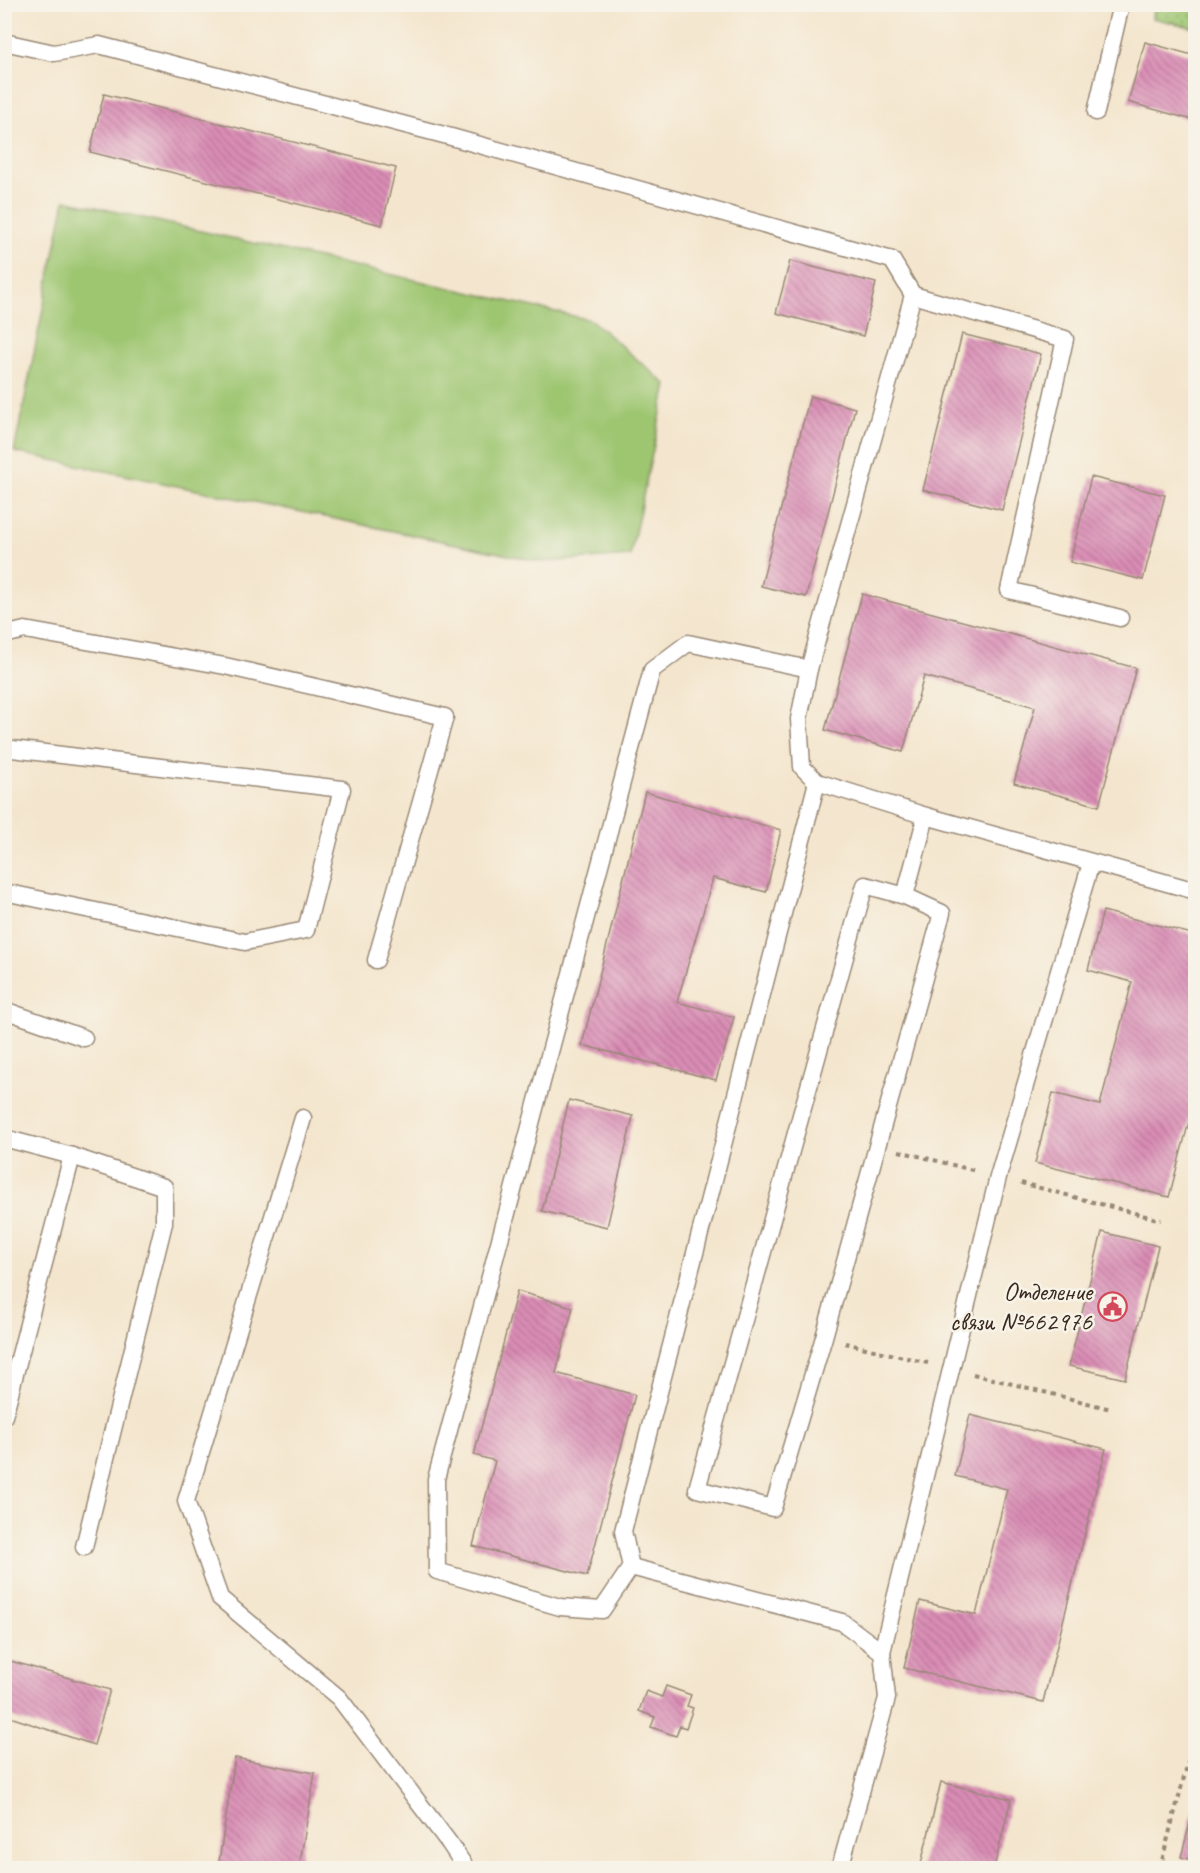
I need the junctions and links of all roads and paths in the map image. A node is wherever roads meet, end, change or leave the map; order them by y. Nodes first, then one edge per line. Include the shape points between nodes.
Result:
1 (1121, 4) edge
2 (4, 42) edge
3 (1096, 112) dead end
4 (913, 295) junction
5 (1120, 618) dead end
6 (4, 635) edge
7 (809, 669) junction
8 (4, 748) edge
9 (817, 782) junction
10 (926, 816) junction
11 (1090, 863) junction
12 (1196, 891) edge
13 (4, 892) edge
14 (905, 896) junction
15 (376, 960) dead end
16 (4, 1010) edge
17 (84, 1038) dead end
18 (303, 1118) dead end
19 (4, 1138) edge
20 (72, 1156) junction
21 (4, 1416) edge
22 (84, 1547) dead end
23 (631, 1567) junction
24 (882, 1652) junction
25 (1196, 1732) edge
26 (466, 1869) edge
27 (840, 1869) edge
28 (1160, 1869) edge

1 - 3 lane
2 - 4 lane via 54,54 99,45 846,247 892,260
4 - 5 lane via 1065,339 1009,590
4 - 7 lane
6 - 15 lane via 25,630 225,666 445,717
7 - 9 lane via 798,719 802,767
7 - 23 lane via 688,643 652,670 436,1479 437,1571 560,1607 602,1610
8 - 13 lane via 342,789 306,930 244,942
9 - 10 lane
9 - 23 lane via 623,1531
10 - 11 lane
10 - 14 lane
11 - 12 lane
11 - 24 lane via 998,1177
14 - 14 lane via 942,913 773,1508 697,1489 865,885
16 - 17 lane
18 - 26 lane via 186,1501 220,1598 339,1698
19 - 20 lane
20 - 21 lane
20 - 22 lane via 164,1187 164,1223
23 - 24 lane via 842,1622
24 - 27 lane via 887,1698
25 - 28 path

